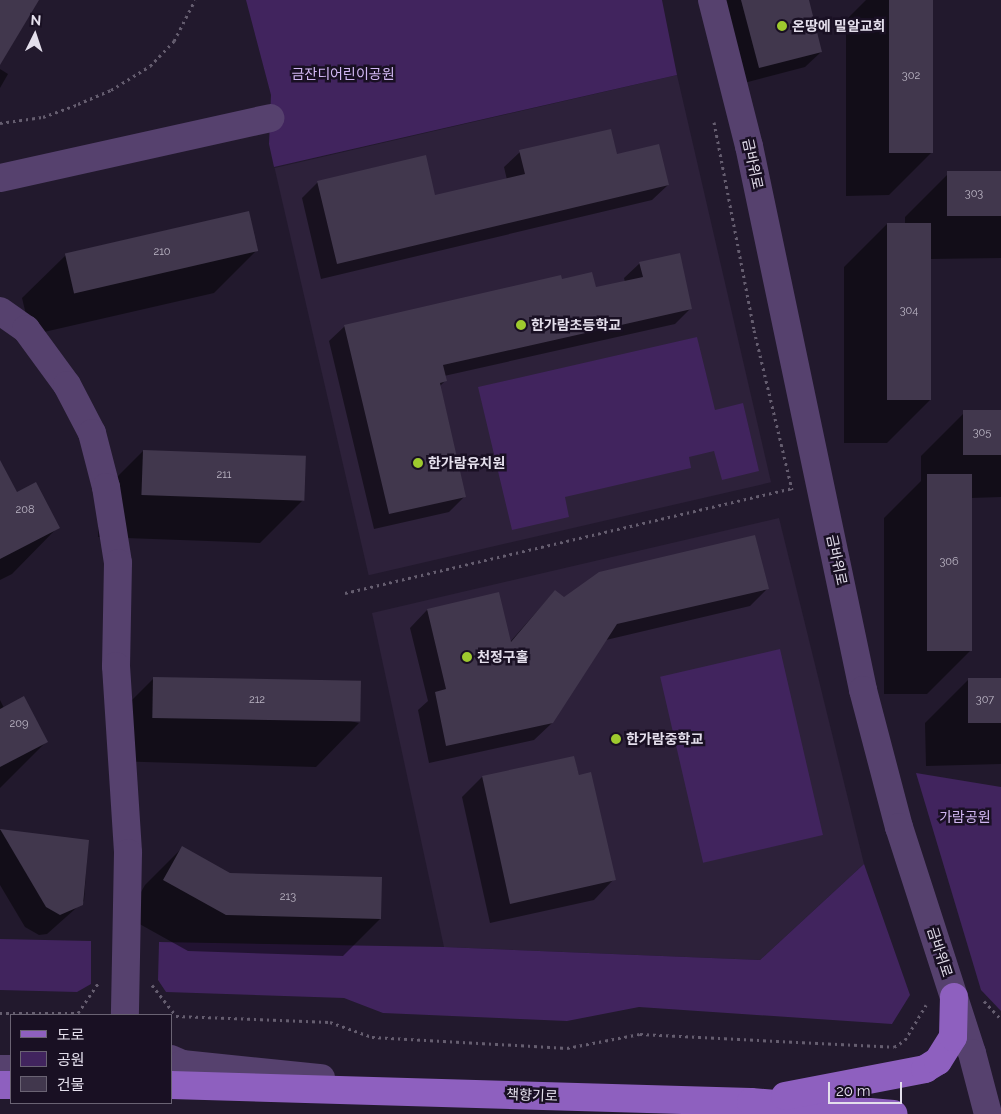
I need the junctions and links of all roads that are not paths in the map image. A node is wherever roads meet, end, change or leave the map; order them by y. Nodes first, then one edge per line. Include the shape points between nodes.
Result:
1 (712, 0) edge
2 (270, 118) dead end
3 (0, 178) edge
4 (0, 312) edge
5 (954, 997) junction
6 (127, 1012) edge
7 (172, 1059) edge
8 (172, 1085) edge
9 (460, 1092) junction
10 (751, 1102) junction
11 (893, 1114) edge
12 (988, 1114) edge

1 - 5 street, 금바위로 via 751,156 863,690 899,827
2 - 3 street
4 - 6 street via 26,329 67,385 92,434 106,487 118,563 116,666 128,853
5 - 10 main road via 953,1037 938,1061 925,1068
5 - 12 street, 금바위로
7 - 9 street via 182,1064
8 - 9 main road, 책향기로
9 - 10 main road, 책향기로
10 - 11 main road, 책향기로

